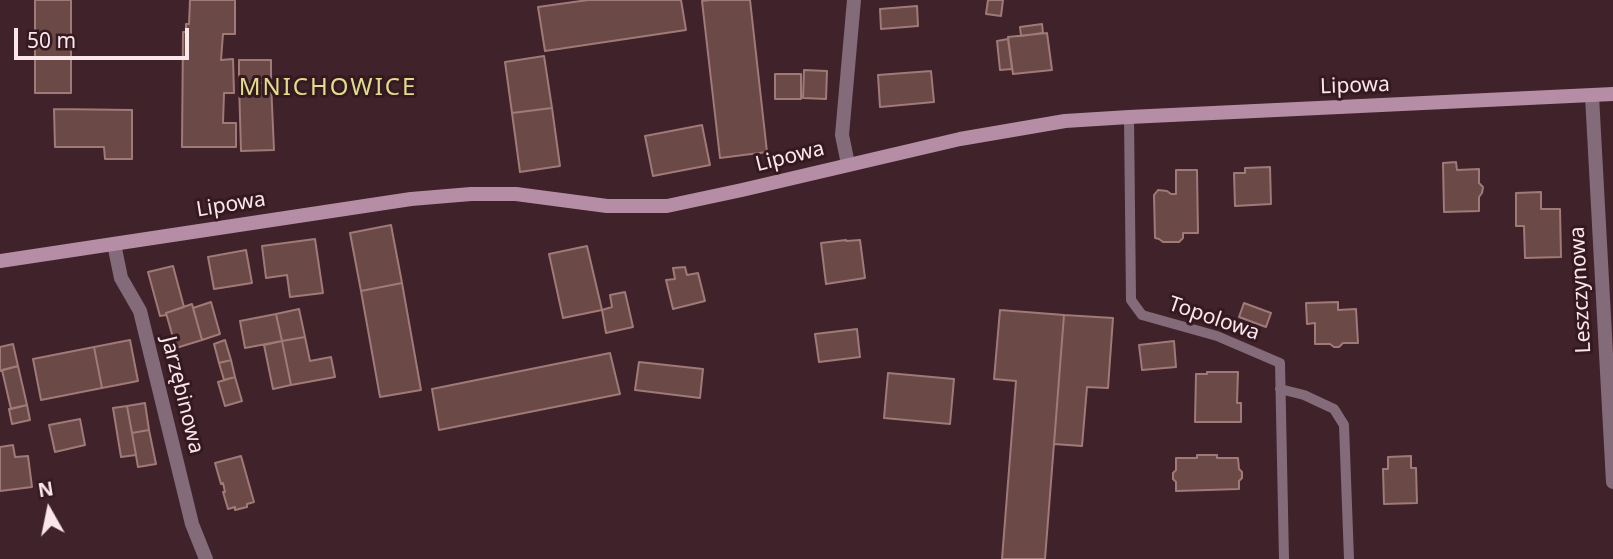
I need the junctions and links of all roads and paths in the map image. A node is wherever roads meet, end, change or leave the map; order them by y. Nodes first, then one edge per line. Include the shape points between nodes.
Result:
1 (854, 0) edge
2 (1613, 94) edge
3 (1592, 96) junction
4 (1129, 117) junction
5 (848, 164) junction
6 (114, 244) junction
7 (0, 261) edge
8 (1280, 389) junction
9 (1611, 412) edge
10 (1613, 482) edge
11 (206, 559) edge
12 (1284, 559) edge
13 (1349, 559) edge

1 - 5 street via 842,135
2 - 3 street, Lipowa
3 - 4 street, Lipowa
3 - 9 street, Leszczynowa
4 - 5 street, Lipowa via 1009,130
4 - 8 lane, Topolowa via 1131,300 1142,315 1217,337 1280,363
5 - 6 street, Lipowa via 667,206 607,206 516,194 471,194
6 - 7 street, Lipowa
6 - 11 street, Jarzębinowa via 121,278 140,311 192,524
8 - 12 lane, Topolowa
8 - 13 lane via 1334,409 1344,425
9 - 10 street, Leszczynowa

